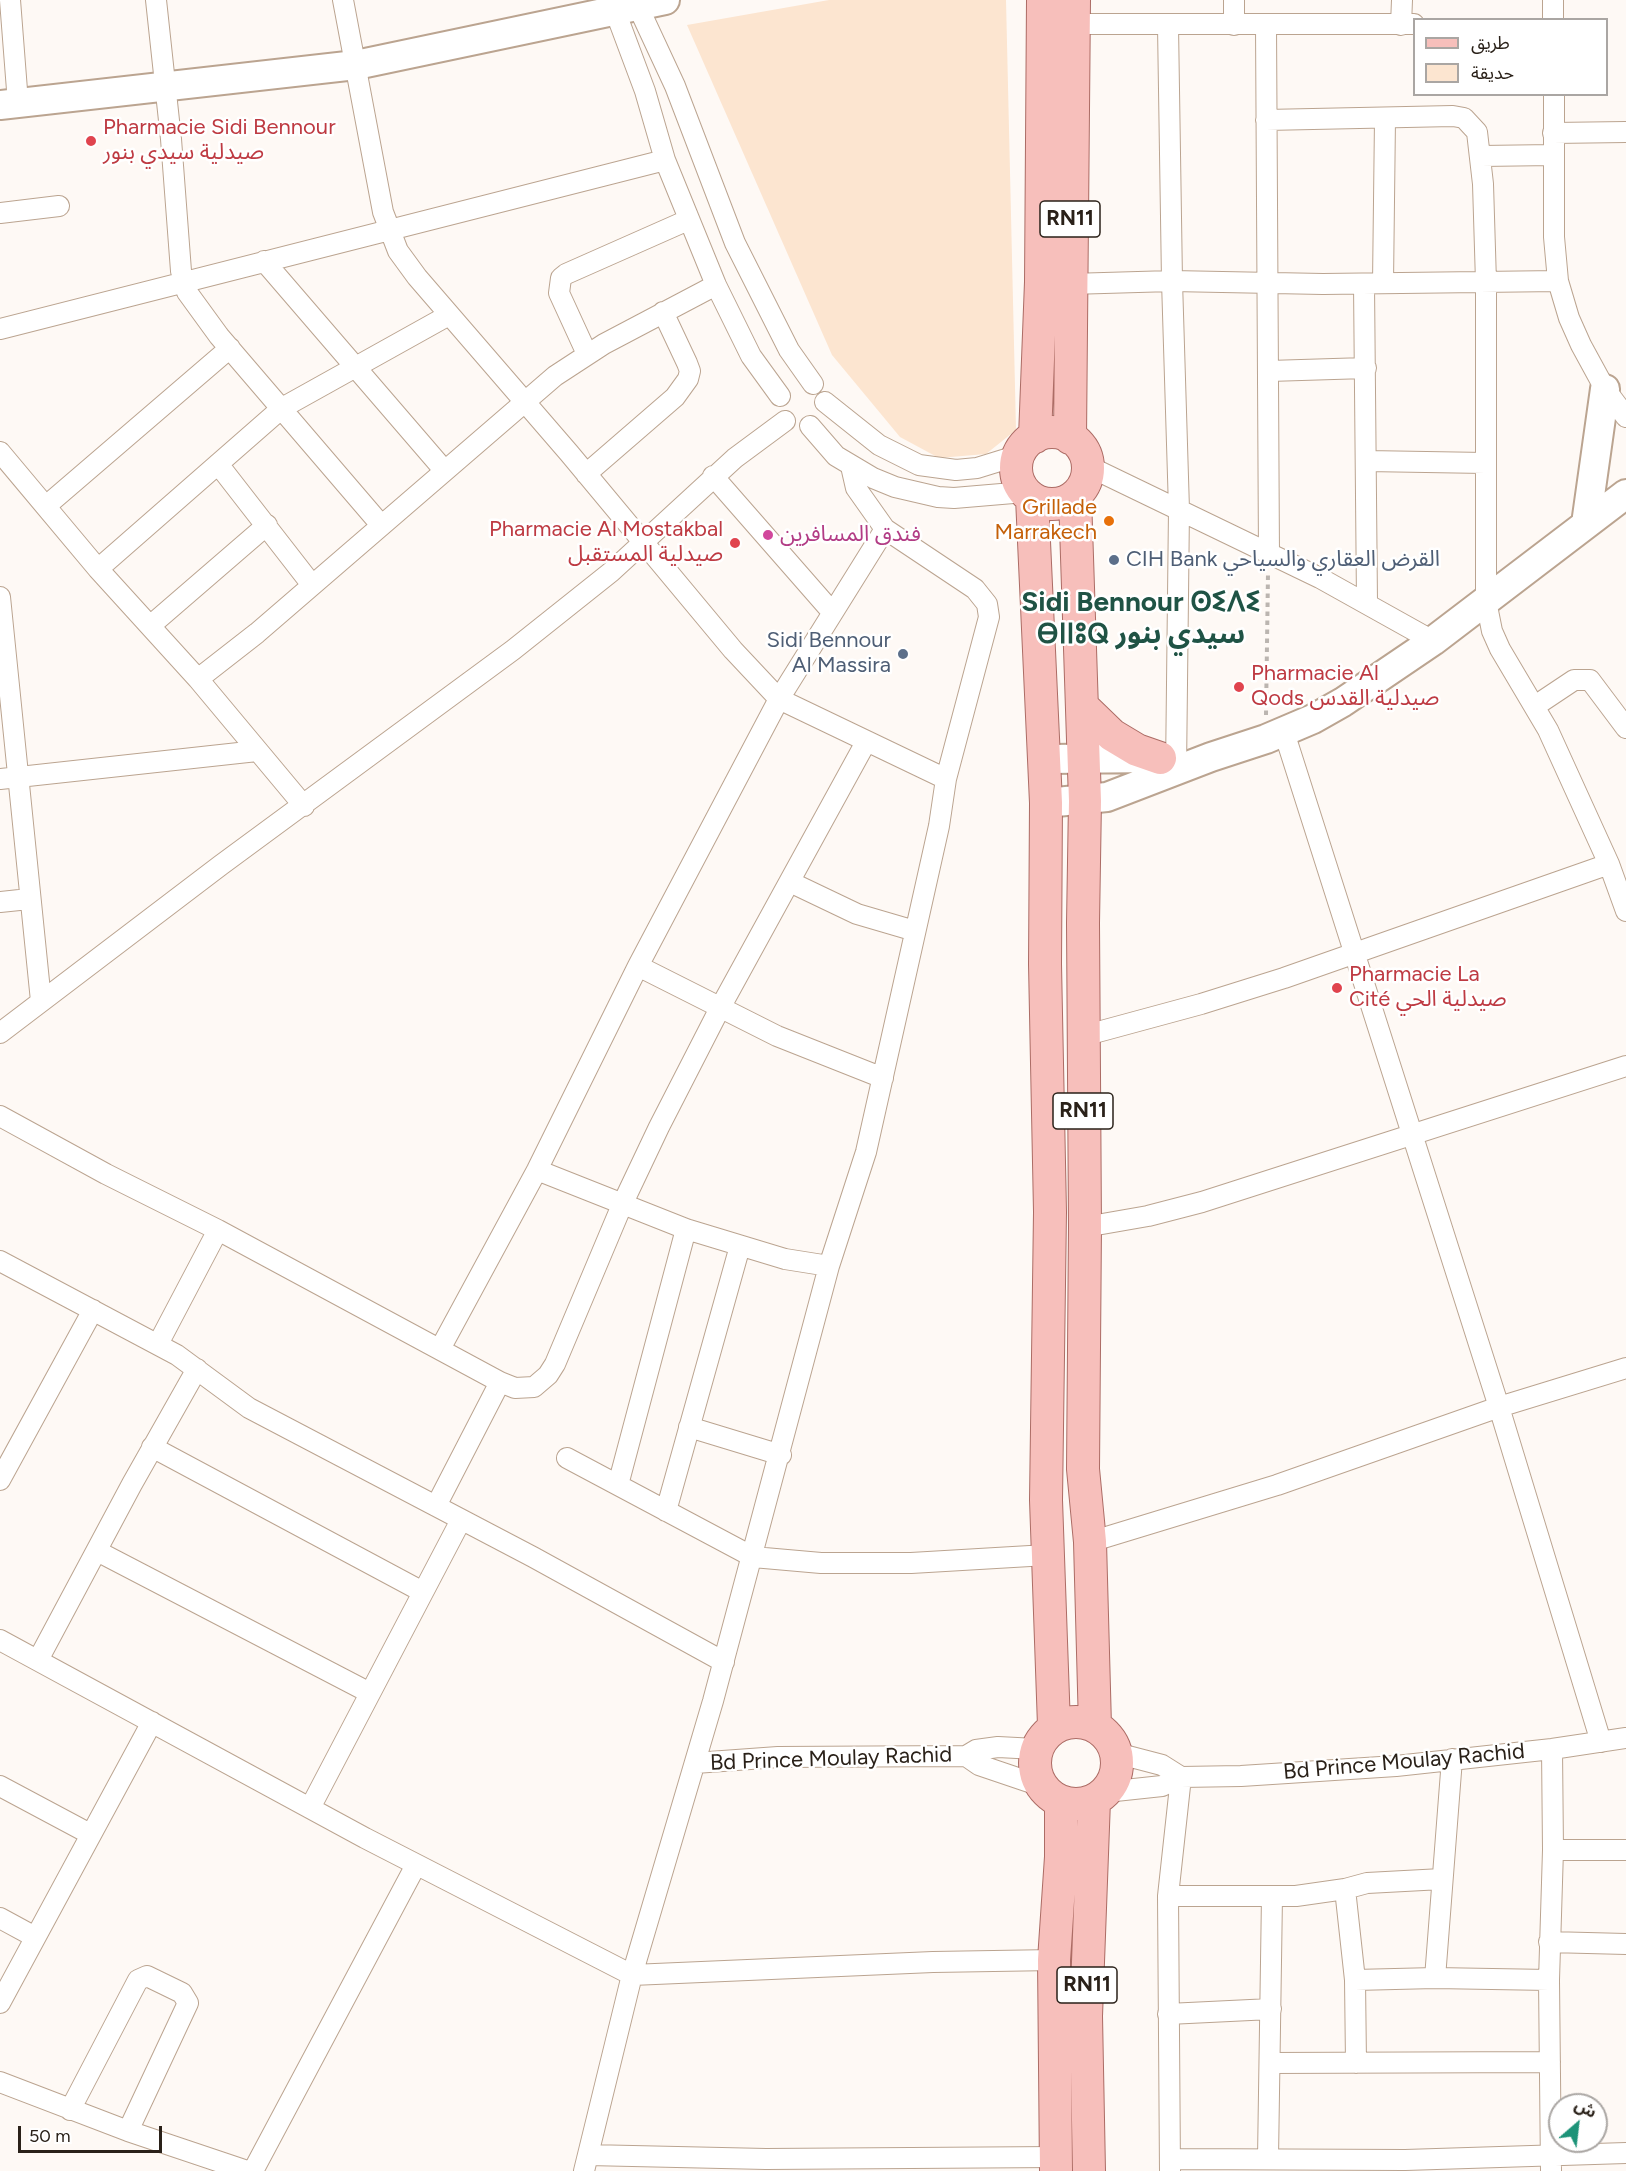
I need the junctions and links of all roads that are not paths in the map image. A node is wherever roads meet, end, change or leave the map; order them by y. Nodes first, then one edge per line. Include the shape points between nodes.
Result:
1 (10, 0) edge
2 (156, 0) edge
3 (343, 0) edge
4 (1043, 0) edge
5 (1234, 0) edge
6 (1402, 0) edge
7 (1553, 0) edge
8 (633, 3) edge
9 (1073, 12) edge
10 (1553, 18) edge
11 (1233, 25) junction
12 (1266, 25) junction
13 (1408, 25) edge
14 (1168, 26) junction
15 (356, 65) junction
16 (165, 87) junction
17 (1554, 96) edge
18 (9, 104) edge
19 (1385, 119) junction
20 (1266, 120) junction
21 (1626, 132) edge
22 (1553, 133) junction
23 (1553, 155) junction
24 (1481, 156) junction
25 (665, 160) junction
26 (59, 206) dead end
27 (0, 213) edge
28 (688, 220) junction
29 (389, 231) junction
30 (264, 261) junction
31 (1172, 281) junction
32 (1558, 281) junction
33 (184, 282) junction
34 (1267, 282) junction
35 (1486, 282) junction
36 (1070, 284) junction
37 (1374, 284) junction
38 (716, 285) junction
39 (663, 312) junction
40 (449, 315) junction
41 (0, 329) edge
42 (230, 348) junction
43 (587, 354) junction
44 (357, 368) junction
45 (1366, 368) junction
46 (1269, 371) junction
47 (813, 384) junction
48 (780, 396) junction
49 (525, 402) junction
50 (825, 402) junction
51 (1618, 405) edge
52 (282, 408) junction
53 (785, 421) junction
54 (810, 426) junction
55 (1070, 438) junction
56 (1027, 446) junction
57 (0, 452) edge
58 (1367, 461) junction
59 (1485, 463) junction
60 (218, 464) junction
61 (851, 466) junction
62 (1088, 466) junction
63 (444, 470) junction
64 (586, 474) junction
65 (713, 476) junction
66 (1626, 494) edge
67 (1028, 495) junction
68 (1076, 496) junction
69 (46, 506) junction
70 (1179, 509) junction
71 (1586, 524) junction
72 (267, 525) junction
73 (381, 525) junction
74 (885, 529) junction
75 (644, 543) junction
76 (1269, 554) junction
77 (98, 569) junction
78 (312, 585) junction
79 (0, 597) edge
80 (1486, 601) junction
81 (1367, 602) junction
82 (832, 612) junction
83 (150, 626) junction
84 (1433, 641) junction
85 (198, 679) junction
86 (780, 699) junction
87 (1082, 706) junction
88 (1535, 706) junction
89 (1626, 728) edge
90 (1275, 735) junction
91 (866, 742) junction
92 (257, 751) junction
93 (1045, 759) junction
94 (1084, 760) junction
95 (1170, 762) junction
96 (9, 779) edge
97 (946, 779) junction
98 (1085, 801) junction
99 (1046, 803) junction
100 (304, 806) junction
101 (1609, 864) junction
102 (790, 882) junction
103 (1621, 882) edge
104 (29, 898) junction
105 (0, 902) edge
106 (1626, 911) edge
107 (915, 931) junction
108 (1355, 952) junction
109 (638, 966) junction
110 (40, 1001) junction
111 (720, 1008) junction
112 (4, 1027) edge
113 (1083, 1036) junction
114 (1626, 1066) edge
115 (883, 1078) junction
116 (0, 1116) edge
117 (1413, 1135) junction
118 (537, 1170) junction
119 (622, 1205) junction
120 (1085, 1227) junction
121 (686, 1229) junction
122 (218, 1230) junction
123 (740, 1246) junction
124 (0, 1261) edge
125 (829, 1266) junction
126 (93, 1310) junction
127 (158, 1344) junction
128 (440, 1349) junction
129 (1626, 1368) edge
130 (197, 1369) junction
131 (501, 1383) junction
132 (1499, 1407) junction
133 (689, 1427) junction
134 (152, 1448) junction
135 (781, 1455) junction
136 (567, 1458) dead end
137 (0, 1480) edge
138 (618, 1485) junction
139 (436, 1506) junction
140 (666, 1511) junction
141 (460, 1520) junction
142 (1090, 1542) junction
143 (96, 1551) junction
144 (1047, 1556) junction
145 (753, 1557) junction
146 (421, 1591) junction
147 (0, 1640) edge
148 (38, 1660) junction
149 (724, 1662) junction
150 (370, 1693) junction
151 (152, 1722) junction
152 (1095, 1726) junction
153 (1045, 1737) junction
154 (1626, 1738) edge
155 (1601, 1742) junction
156 (1552, 1749) junction
157 (1116, 1753) junction
158 (966, 1756) junction
159 (1452, 1759) junction
160 (695, 1763) junction
161 (1181, 1776) junction
162 (0, 1786) edge
163 (1051, 1794) junction
164 (1100, 1796) junction
165 (310, 1808) junction
166 (90, 1834) junction
167 (1553, 1850) junction
168 (1626, 1850) edge
169 (416, 1864) junction
170 (1442, 1879) junction
171 (1345, 1889) junction
172 (1168, 1896) junction
173 (1272, 1896) junction
174 (0, 1918) edge
175 (35, 1937) junction
176 (1550, 1942) junction
177 (1626, 1944) edge
178 (1054, 1960) junction
179 (632, 1975) junction
180 (1434, 1978) junction
181 (1355, 1980) junction
182 (1549, 1980) junction
183 (0, 2004) edge
184 (1271, 2009) junction
185 (1168, 2014) junction
186 (1550, 2062) junction
187 (1270, 2063) junction
188 (1356, 2063) junction
189 (0, 2082) edge
190 (70, 2110) junction
191 (128, 2131) junction
192 (1626, 2153) edge
193 (1268, 2158) junction
194 (586, 2163) edge
195 (1551, 2163) edge
196 (1056, 2164) edge
197 (1170, 2165) edge
198 (1323, 2165) edge
199 (247, 2171) edge
200 (253, 2171) edge
201 (1089, 2171) edge

1 - 18 street
2 - 16 street
3 - 15 street
4 - 56 main road, RN11 via 1041,282
5 - 11 street
6 - 13 street
7 - 10 street
8 - 15 main road
8 - 25 street
8 - 47 street via 675,86 735,243 789,350
9 - 14 street
9 - 36 main road, RN11
11 - 12 street
11 - 14 street
12 - 13 street
12 - 20 street
14 - 31 street
15 - 16 main road
15 - 29 street
16 - 18 main road
16 - 33 street
17 - 22 street
19 - 20 street
19 - 24 street via 1464,118 1477,132
19 - 37 street
20 - 34 street
21 - 22 street
22 - 23 street
23 - 24 street
23 - 32 street
24 - 35 street
25 - 28 street
25 - 29 street
26 - 27 street
28 - 38 street
28 - 43 street via 561,278 559,292
29 - 30 street
29 - 40 street via 398,251
30 - 33 street
30 - 44 street
31 - 34 street
31 - 36 street
31 - 70 street
32 - 35 street
32 - 51 street via 1569,318
33 - 41 street
33 - 42 street via 193,303
34 - 37 street
34 - 46 street
35 - 37 street
35 - 59 street
36 - 55 main road, RN11
37 - 45 street
38 - 39 street
38 - 48 street via 752,356
39 - 43 street
39 - 64 street via 690,371 688,379 675,397
40 - 44 street
40 - 49 street
42 - 52 street
42 - 69 street
43 - 49 street
44 - 52 street
44 - 63 street
45 - 46 street
45 - 58 street
46 - 76 street
47 - 48 street via 790,384
47 - 50 street
48 - 53 street via 779,409
49 - 63 street
49 - 64 street
50 - 54 street via 822,417
50 - 56 street via 879,445 919,465 956,470 977,468
51 - 71 main road
52 - 60 street
52 - 73 street
53 - 54 street via 796,427
53 - 65 street
54 - 61 street via 823,443
55 - 56 main road via 1053,433
55 - 62 main road via 1086,454
56 - 67 main road, RN11 via 1017,474
57 - 69 street
58 - 59 street
58 - 81 street
59 - 80 street
60 - 72 street
60 - 77 street
61 - 67 street via 895,487 938,497
61 - 74 street via 856,488
62 - 68 main road, RN11 via 1083,488
62 - 70 street
63 - 73 street
64 - 75 street
65 - 75 street
65 - 82 street
66 - 71 main road
67 - 68 main road via 1046,504 1062,503
67 - 93 main road, RN11
68 - 87 main road, RN11
69 - 77 street
70 - 76 street
70 - 95 street
71 - 80 main road
72 - 78 street
72 - 83 street
73 - 78 street
74 - 82 street
74 - 97 street via 975,589 987,604 989,616
75 - 86 street via 733,650
75 - 100 street via 513,650
76 - 81 street
77 - 83 street
78 - 85 street
79 - 96 street
80 - 84 main road
80 - 88 street via 1500,650
81 - 84 street
82 - 86 street
83 - 85 street
84 - 90 main road via 1342,702
85 - 92 street
86 - 91 street
86 - 109 street
87 - 94 main road, RN11
87 - 95 main road via 1112,735 1137,750
88 - 89 street via 1574,680 1590,680
88 - 101 street
90 - 95 main road via 1211,757
90 - 108 street
91 - 97 street
91 - 102 street
92 - 96 street
92 - 100 street
93 - 94 main road
93 - 99 main road, RN11
94 - 95 main road
94 - 98 main road, RN11
95 - 98 main road via 1125,791
96 - 104 street
97 - 107 street
98 - 99 main road
98 - 113 main road, RN11
99 - 144 main road, RN11 via 1050,1212
100 - 110 street
101 - 103 street
101 - 108 street
102 - 107 street via 857,914
102 - 111 street
103 - 106 street
104 - 105 street
104 - 110 street
107 - 115 street
108 - 113 street via 1202,1004
108 - 117 street
109 - 111 street
109 - 118 street
110 - 112 street
111 - 115 street via 777,1036
111 - 119 street
113 - 120 main road, RN11
114 - 117 street
115 - 125 street via 866,1152
116 - 122 street
117 - 120 street via 1202,1202
117 - 132 street
118 - 119 street
118 - 128 street
119 - 121 street
119 - 131 street via 548,1375 525,1389
120 - 142 main road, RN11 via 1083,1469
121 - 123 street
121 - 138 street
122 - 127 street
122 - 128 street
123 - 125 street
123 - 133 street
124 - 126 street
125 - 135 street
126 - 127 street
126 - 137 street
127 - 130 street
128 - 131 street
129 - 132 street
130 - 134 street
130 - 139 street via 249,1408
131 - 139 street
132 - 142 street via 1276,1485
132 - 155 street
133 - 135 street
133 - 140 street
134 - 143 street
134 - 146 street
135 - 145 street
136 - 138 street
138 - 140 street
139 - 141 street
140 - 145 street
141 - 146 street
141 - 149 street
142 - 152 main road, RN11
143 - 148 street
143 - 150 street
144 - 145 street via 911,1563 821,1563
144 - 153 main road, RN11
145 - 149 street
146 - 150 street
147 - 148 street
148 - 151 street
149 - 160 street
150 - 165 street
151 - 165 street
151 - 166 street
152 - 153 main road via 1071,1721
152 - 157 main road via 1105,1733
153 - 158 street, Bd Prince Moulay Rachid via 976,1750
153 - 163 main road, RN11 via 1034,1768
154 - 155 street, Bd Prince Moulay Rachid
155 - 156 street, Bd Prince Moulay Rachid
156 - 159 street, Bd Prince Moulay Rachid
156 - 167 street
157 - 161 street, Bd Prince Moulay Rachid via 1162,1765
157 - 164 main road, RN11 via 1116,1774
158 - 160 street, Bd Prince Moulay Rachid via 778,1757
158 - 163 street, Bd Prince Moulay Rachid via 980,1766
159 - 161 street, Bd Prince Moulay Rachid via 1242,1776
159 - 170 street
160 - 179 street
161 - 164 street, Bd Prince Moulay Rachid via 1162,1786
161 - 172 street
162 - 166 street
163 - 164 main road via 1078,1804
163 - 178 main road, RN11 via 1061,1857
164 - 201 main road, RN11 via 1086,2016
165 - 169 street
166 - 175 street
167 - 168 street
167 - 176 street
169 - 179 street
169 - 200 street
170 - 171 street via 1367,1883
170 - 180 street
171 - 173 street
171 - 181 street
172 - 173 street
172 - 185 street
173 - 184 street
174 - 175 street
175 - 183 street
176 - 177 street
176 - 182 street
178 - 179 street
178 - 196 main road, RN11
179 - 194 street
180 - 181 street
180 - 182 street
181 - 188 street
182 - 186 street
184 - 185 street
184 - 187 street
185 - 197 street
186 - 188 street
186 - 195 street
187 - 188 street
187 - 193 street
189 - 190 street
190 - 191 street
190 - 191 street via 138,1980 147,1976 182,1993 188,2004
191 - 199 street
192 - 195 street
193 - 197 street
193 - 198 street
194 - 196 street via 766,2159
195 - 198 street via 1405,2160

